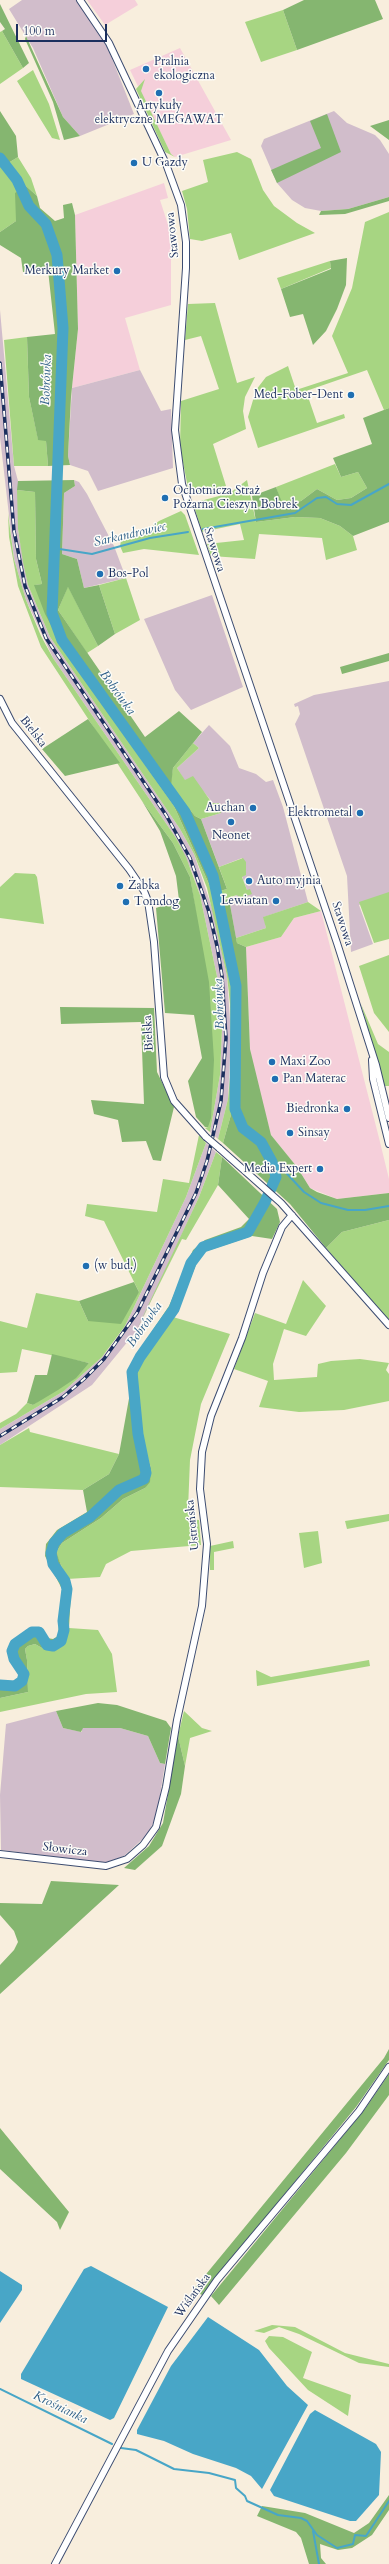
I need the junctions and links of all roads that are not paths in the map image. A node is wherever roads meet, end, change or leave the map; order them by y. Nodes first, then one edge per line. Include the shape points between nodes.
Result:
1 (80, 0) edge
2 (0, 699) edge
3 (372, 1060) junction
4 (389, 1118) edge
5 (388, 1141) edge
6 (292, 1214) junction
7 (389, 1325) edge
8 (0, 1854) edge
9 (127, 1859) joint
10 (389, 2067) edge
11 (56, 2564) edge

1 - 3 street, Stawowa via 109,43 166,164 181,205 186,242 186,268 175,430 182,484 328,916
2 - 6 street, Bielska, bridge via 12,723 129,869 148,901 154,942 164,1077 176,1104 206,1137
3 - 4 street, Stawowa via 376,1065
3 - 5 street, Stawowa via 373,1079
6 - 7 street, Bielska
6 - 9 street, Ustrońska via 282,1227 263,1272 242,1338 211,1416 202,1452 200,1489 207,1544 202,1606 177,1720 160,1818 151,1835
8 - 9 street, Słowicza via 106,1866
10 - 11 street, Wiślańska via 359,2112 217,2280 168,2351

